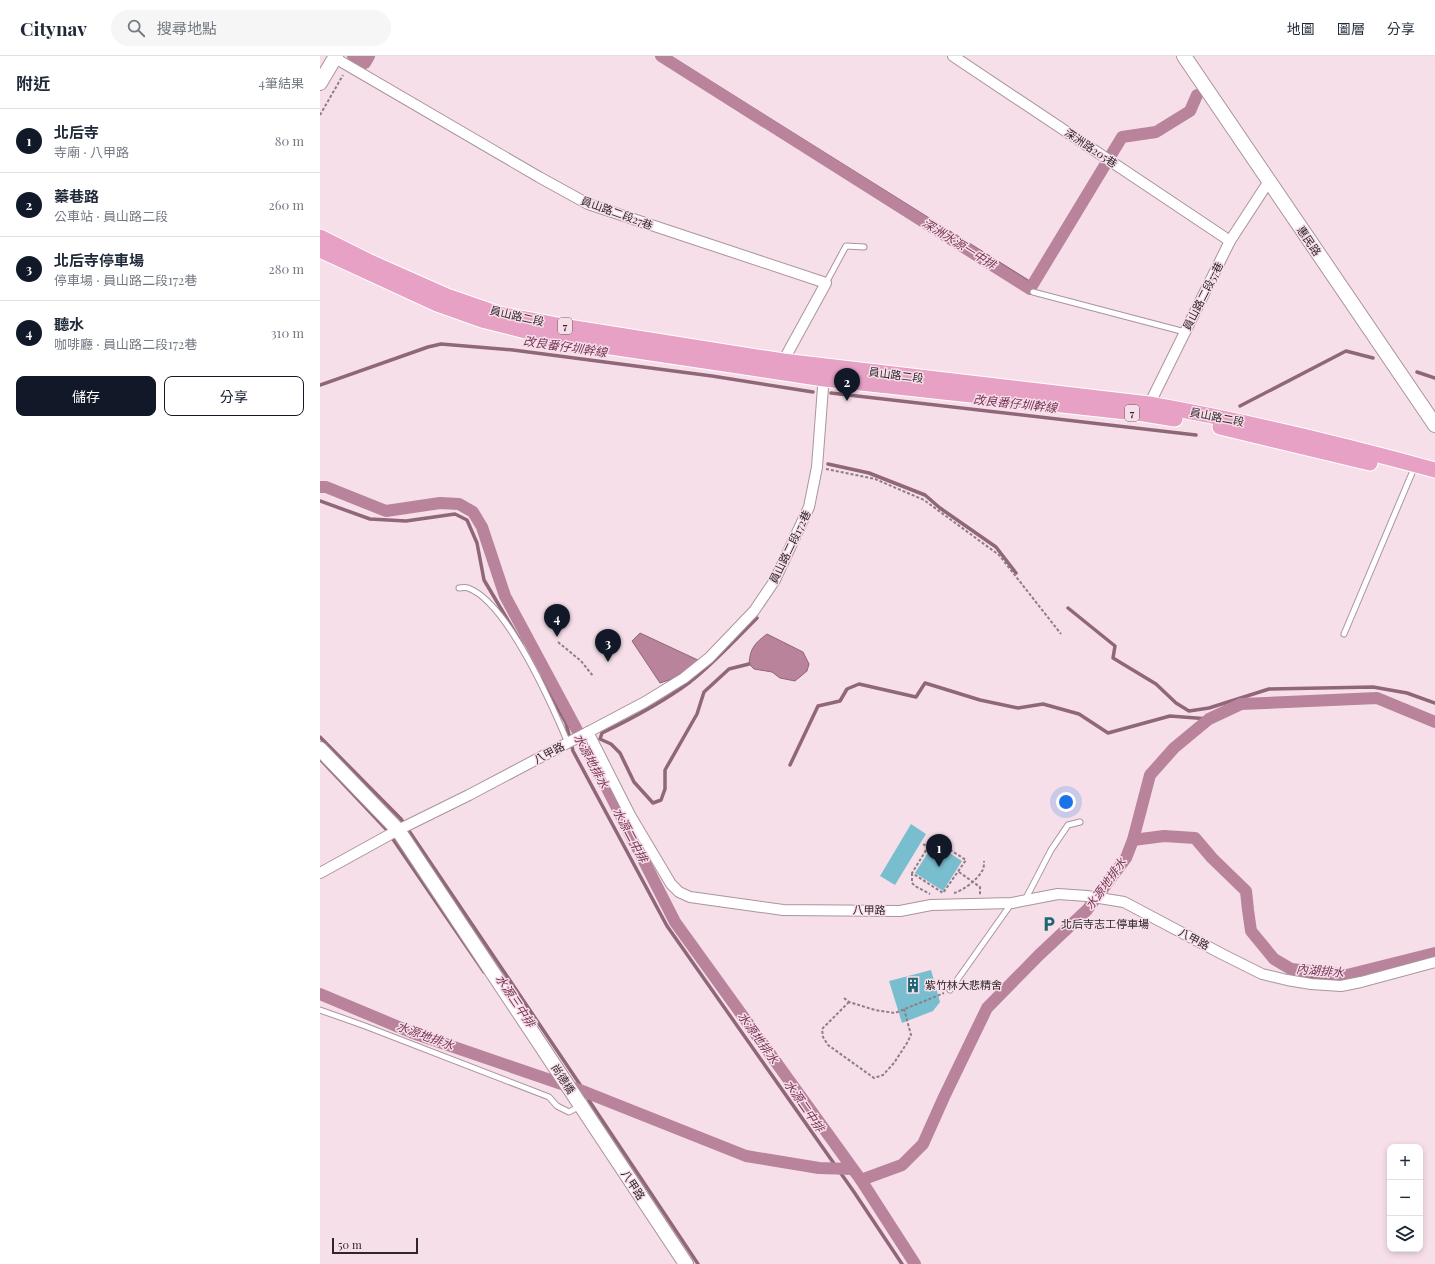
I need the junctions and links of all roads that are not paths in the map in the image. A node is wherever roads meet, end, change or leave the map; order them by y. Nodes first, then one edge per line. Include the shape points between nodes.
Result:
1 (953, 56) edge
2 (1184, 56) edge
3 (336, 57) edge
4 (320, 83) edge
5 (1269, 181) junction
6 (320, 237) edge
7 (1230, 241) junction
8 (864, 247) dead end
9 (320, 250) edge
10 (826, 283) junction
11 (1033, 292) dead end
12 (1185, 332) junction
13 (780, 367) junction
14 (824, 373) junction
15 (1146, 409) junction
16 (1435, 425) edge
17 (1435, 470) edge
18 (1412, 473) junction
19 (1435, 479) edge
20 (459, 588) dead end
21 (1344, 634) dead end
22 (587, 733) junction
23 (572, 741) junction
24 (320, 749) edge
25 (1080, 822) dead end
26 (398, 830) junction
27 (320, 874) edge
28 (1025, 901) junction
29 (1012, 903) junction
30 (1435, 962) edge
31 (950, 990) road end
32 (320, 1010) edge
33 (581, 1105) junction
34 (686, 1264) edge

1 - 7 street, 深洲路205巷
2 - 5 street, 惠民路
3 - 4 street
3 - 10 street, 員山路二段27巷 via 588,204
5 - 7 street, 員山路二段57巷
5 - 16 street, 惠民路
6 - 13 main road, 員山路二段 / 7 via 447,296 499,314
7 - 12 street, 員山路二段57巷
8 - 10 lane via 846,246
9 - 13 main road, 員山路二段 / 7 via 438,304 482,320 557,339
10 - 13 street
11 - 12 lane
12 - 15 street, 員山路二段57巷
13 - 14 main road, 員山路二段 / 7
14 - 15 main road, 員山路二段 / 7
14 - 22 street, 員山路二段172巷 via 817,467 809,507 776,580 754,611 709,658 684,678 645,702
15 - 17 main road, 員山路二段 / 7 via 1265,426
15 - 18 main road, 員山路二段 / 7
18 - 19 main road, 員山路二段 / 7
18 - 21 lane
20 - 23 lane via 467,588 485,598 503,621 530,661
22 - 23 street, 八甲路
22 - 29 street, 八甲路 via 630,815 671,884 679,892 690,897 783,910 900,911 931,905
23 - 26 street, 八甲路
24 - 26 street
25 - 28 lane via 1068,825 1051,850
26 - 27 street, 八甲路
26 - 33 street, 尚德橋
28 - 29 street, 八甲路
28 - 30 street, 八甲路 via 1058,894 1124,902 1262,974 1311,984 1341,986
29 - 31 lane
32 - 33 lane via 549,1097 557,1106 569,1112
33 - 34 street, 八甲路

